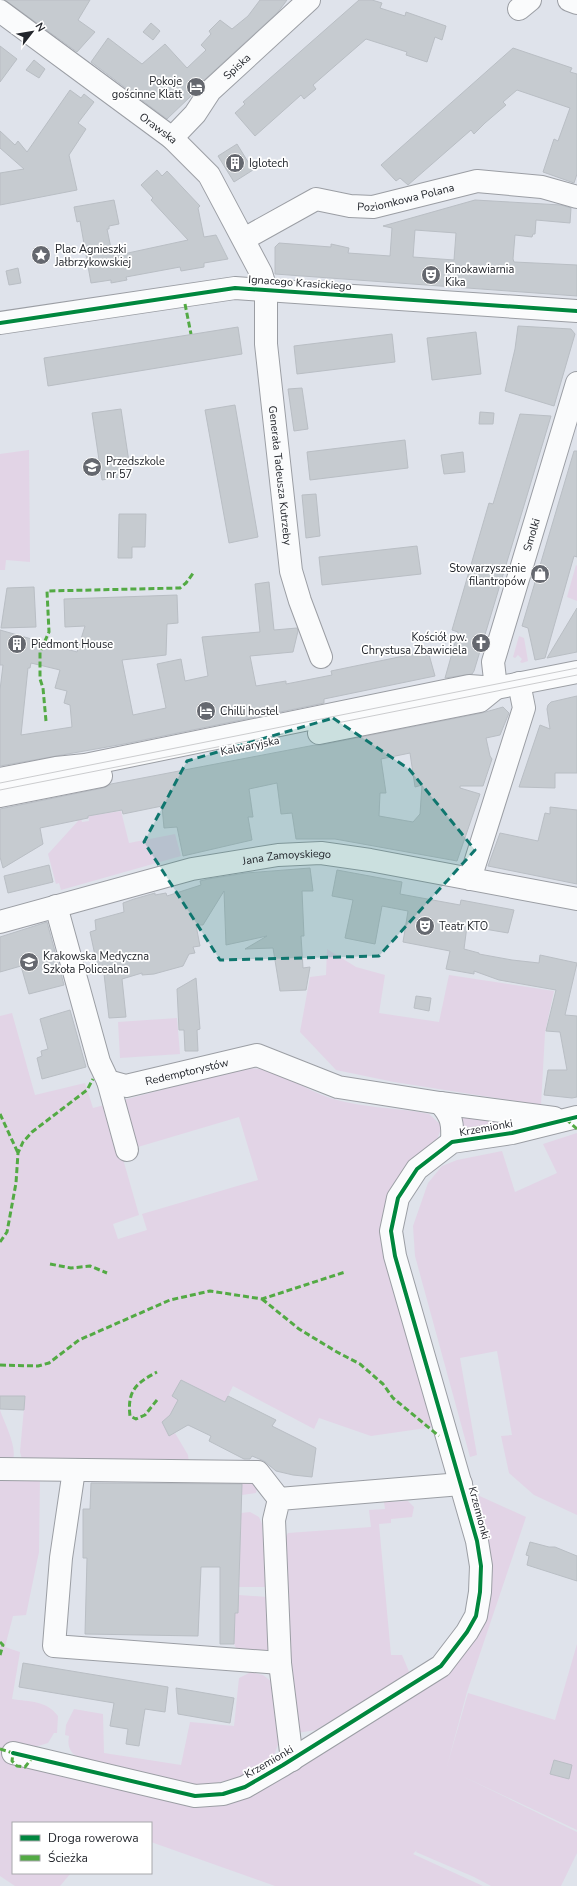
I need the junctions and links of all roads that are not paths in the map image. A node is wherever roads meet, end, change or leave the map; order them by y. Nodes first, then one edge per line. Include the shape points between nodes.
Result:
1 (3, 0) edge
2 (309, 0) edge
3 (569, 0) edge
4 (577, 2) edge
5 (0, 5) edge
6 (0, 11) edge
7 (172, 138) junction
8 (577, 197) edge
9 (244, 240) junction
10 (266, 289) junction
11 (577, 311) edge
12 (0, 323) edge
13 (577, 383) edge
14 (321, 657) dead end
15 (577, 672) edge
16 (519, 683) junction
17 (496, 688) junction
18 (0, 779) edge
19 (0, 796) edge
20 (470, 879) junction
21 (577, 899) edge
22 (56, 906) junction
23 (0, 922) edge
24 (108, 1081) junction
25 (440, 1103) junction
26 (572, 1118) edge
27 (452, 1142) junction
28 (127, 1150) dead end
29 (0, 1469) edge
30 (74, 1470) junction
31 (461, 1484) junction
32 (278, 1499) junction
33 (280, 1663) junction
34 (13, 1752) dead end
35 (292, 1760) junction

1 - 5 street
2 - 7 street, Spiska via 210,91 195,114
3 - 4 street
6 - 7 street, Orawska via 76,62
7 - 9 street, Orawska via 209,175
8 - 9 street, Poziomkowa Polana via 542,187 478,181 373,207 350,206 316,199
9 - 10 street, Orawska via 261,272
10 - 11 street, Ignacego Krasickiego
10 - 12 street, Ignacego Krasickiego via 235,288
10 - 14 street, Generała Tadeusza Kutrzeby via 266,344 291,572
13 - 17 street, Smolki via 493,662
15 - 16 street, Kalwaryjska
16 - 17 street, Kalwaryjska
16 - 20 street via 524,708
17 - 18 street, Kalwaryjska via 469,686 86,765
17 - 19 street, Kalwaryjska via 480,701
20 - 21 street, Jana Zamoyskiego
20 - 22 street, Jana Zamoyskiego via 322,853 278,855 192,869
22 - 23 street, Jana Zamoyskiego
22 - 24 street via 99,1062
24 - 25 street, Redemptorystów via 126,1086 257,1055 338,1087
24 - 28 street
25 - 26 street, Redemptorystów
25 - 27 street via 449,1113
26 - 27 street, Krzemionki
27 - 31 street, Krzemionki via 417,1169 398,1198 391,1231 395,1256
29 - 30 street
30 - 32 street via 258,1472
30 - 33 street via 54,1646
31 - 32 street
31 - 35 street, Krzemionki via 478,1541 481,1566 476,1616 467,1632 441,1666
32 - 33 street via 274,1520
33 - 35 street
34 - 35 street, Krzemionki via 194,1796 223,1794 245,1787

